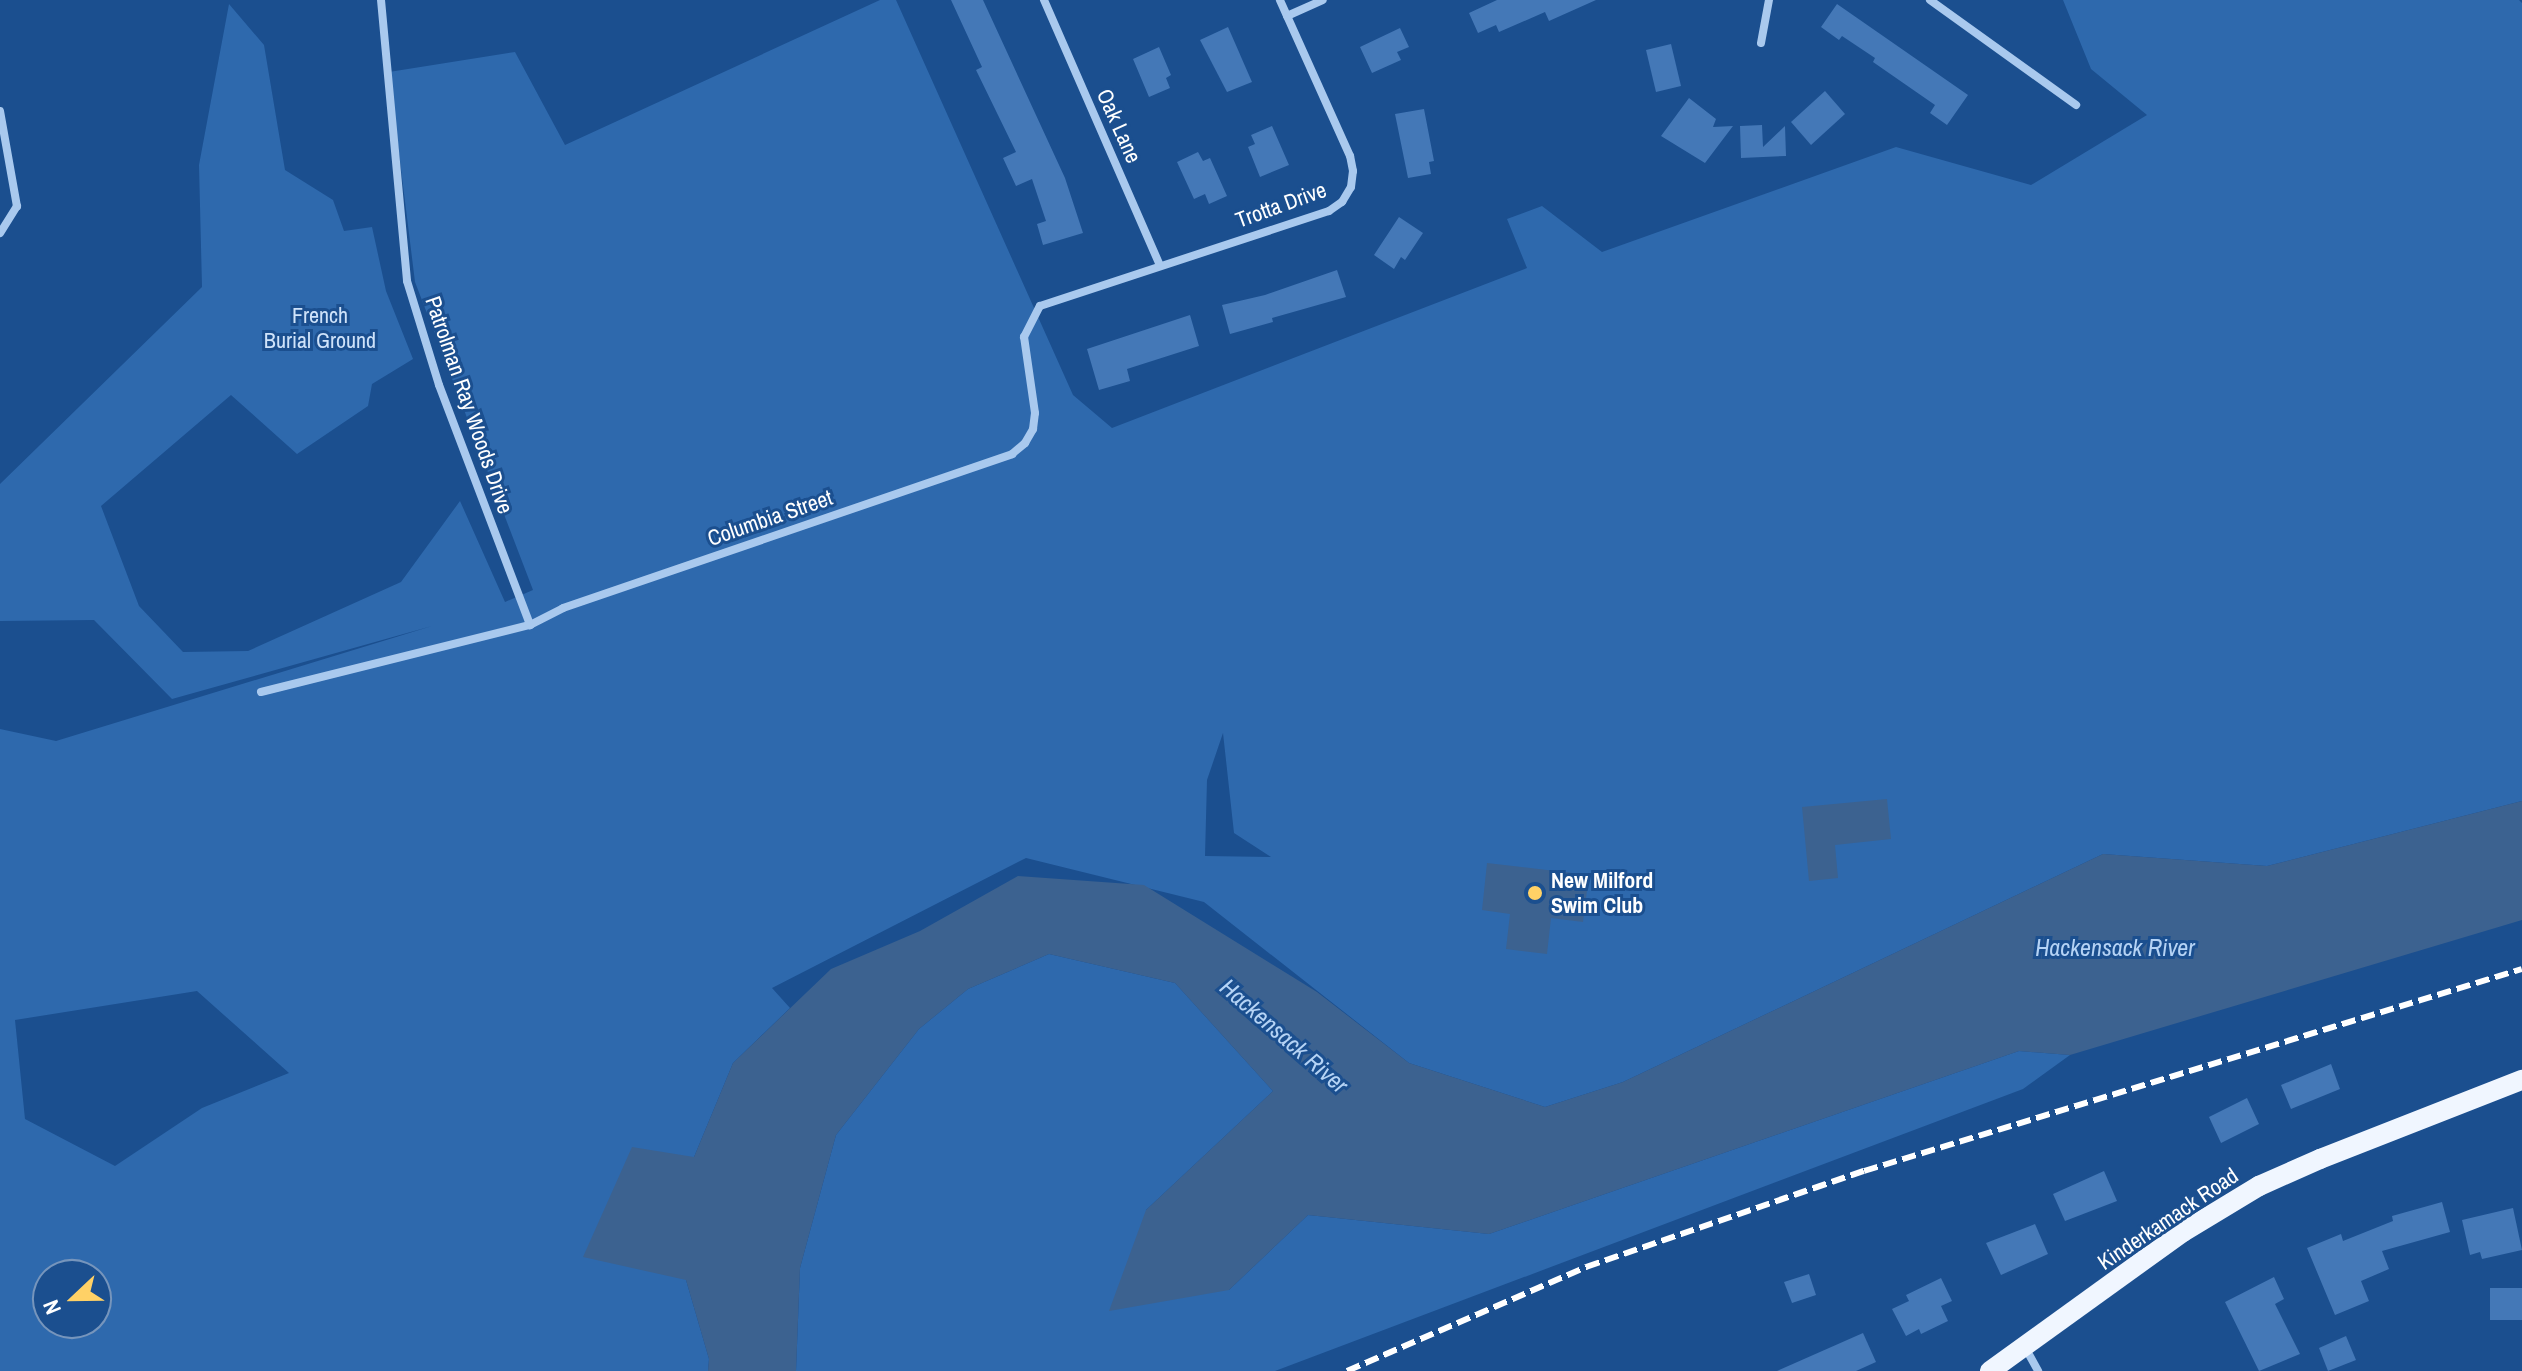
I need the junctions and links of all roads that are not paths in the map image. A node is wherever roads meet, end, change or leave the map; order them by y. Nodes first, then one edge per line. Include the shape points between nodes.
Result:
1 (381, 0) edge
2 (1044, 0) edge
3 (1280, 0) edge
4 (1323, 0) edge
5 (1769, 0) edge
6 (1930, 0) edge
7 (1287, 16) junction
8 (1761, 43) dead end
9 (2076, 105) dead end
10 (0, 111) edge
11 (0, 233) edge
12 (1160, 266) junction
13 (530, 625) junction
14 (261, 692) dead end
15 (2522, 1080) edge
16 (2026, 1349) junction
17 (1990, 1371) edge
18 (2038, 1371) edge

1 - 13 street, Patrolman Ray Woods Drive via 407,281 439,385
2 - 12 street, Oak Lane
3 - 7 street, Trotta Drive
4 - 7 street
5 - 8 street
6 - 9 street
7 - 12 street, Trotta Drive via 1350,156 1351,187 1329,211
10 - 11 street via 17,206
12 - 13 street, Columbia Street via 1050,301 1033,313 1024,350 1035,413 1025,443 1012,454 563,608
13 - 14 street, Columbia Street
15 - 16 main road, Kinderkamack Road via 2259,1186 2183,1232
16 - 17 main road, Kinderkamack Road
16 - 18 street

